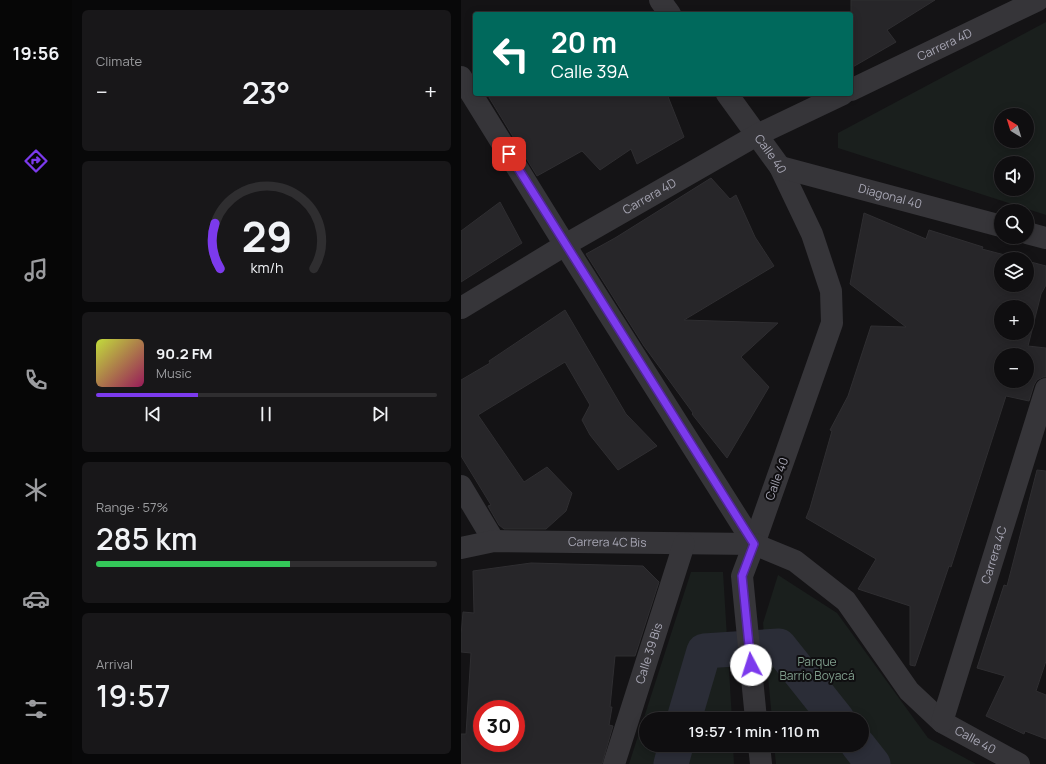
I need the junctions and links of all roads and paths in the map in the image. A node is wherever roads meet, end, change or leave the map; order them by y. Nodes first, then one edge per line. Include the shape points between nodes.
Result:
1 (660, 0) edge
2 (1038, 0) edge
3 (669, 12) edge
4 (461, 77) edge
5 (853, 89) edge
6 (728, 96) edge
7 (839, 96) edge
8 (757, 135) junction
9 (780, 167) junction
10 (994, 224) edge
11 (1034, 234) edge
12 (1046, 238) edge
13 (565, 245) junction
14 (461, 308) edge
15 (1046, 389) edge
16 (461, 486) edge
17 (494, 541) junction
18 (684, 544) junction
19 (754, 544) junction
20 (461, 548) edge
21 (755, 712) edge
22 (942, 722) junction
23 (760, 752) edge
24 (614, 764) edge
25 (761, 764) edge
26 (1019, 764) edge

1 - 3 street
2 - 5 street, Carrera 4D
4 - 13 street
6 - 8 street, Calle 40
7 - 8 street, Carrera 4D
8 - 9 street, Calle 40
8 - 13 street, Carrera 4D
9 - 10 street, Diagonal 40
9 - 19 street, Calle 40 via 812,234 831,291 832,323
11 - 12 street
13 - 14 street, Carrera 4D
13 - 19 street
15 - 22 street, Carrera 4C
16 - 17 street
17 - 18 street, Carrera 4C Bis
17 - 20 street, Carrera 4C Bis
18 - 19 street, Carrera 4C Bis
18 - 24 street, Calle 39 Bis
19 - 21 street via 742,576
19 - 22 street, Calle 40 via 795,561 845,601 909,691
22 - 26 street, Calle 40
23 - 25 street

